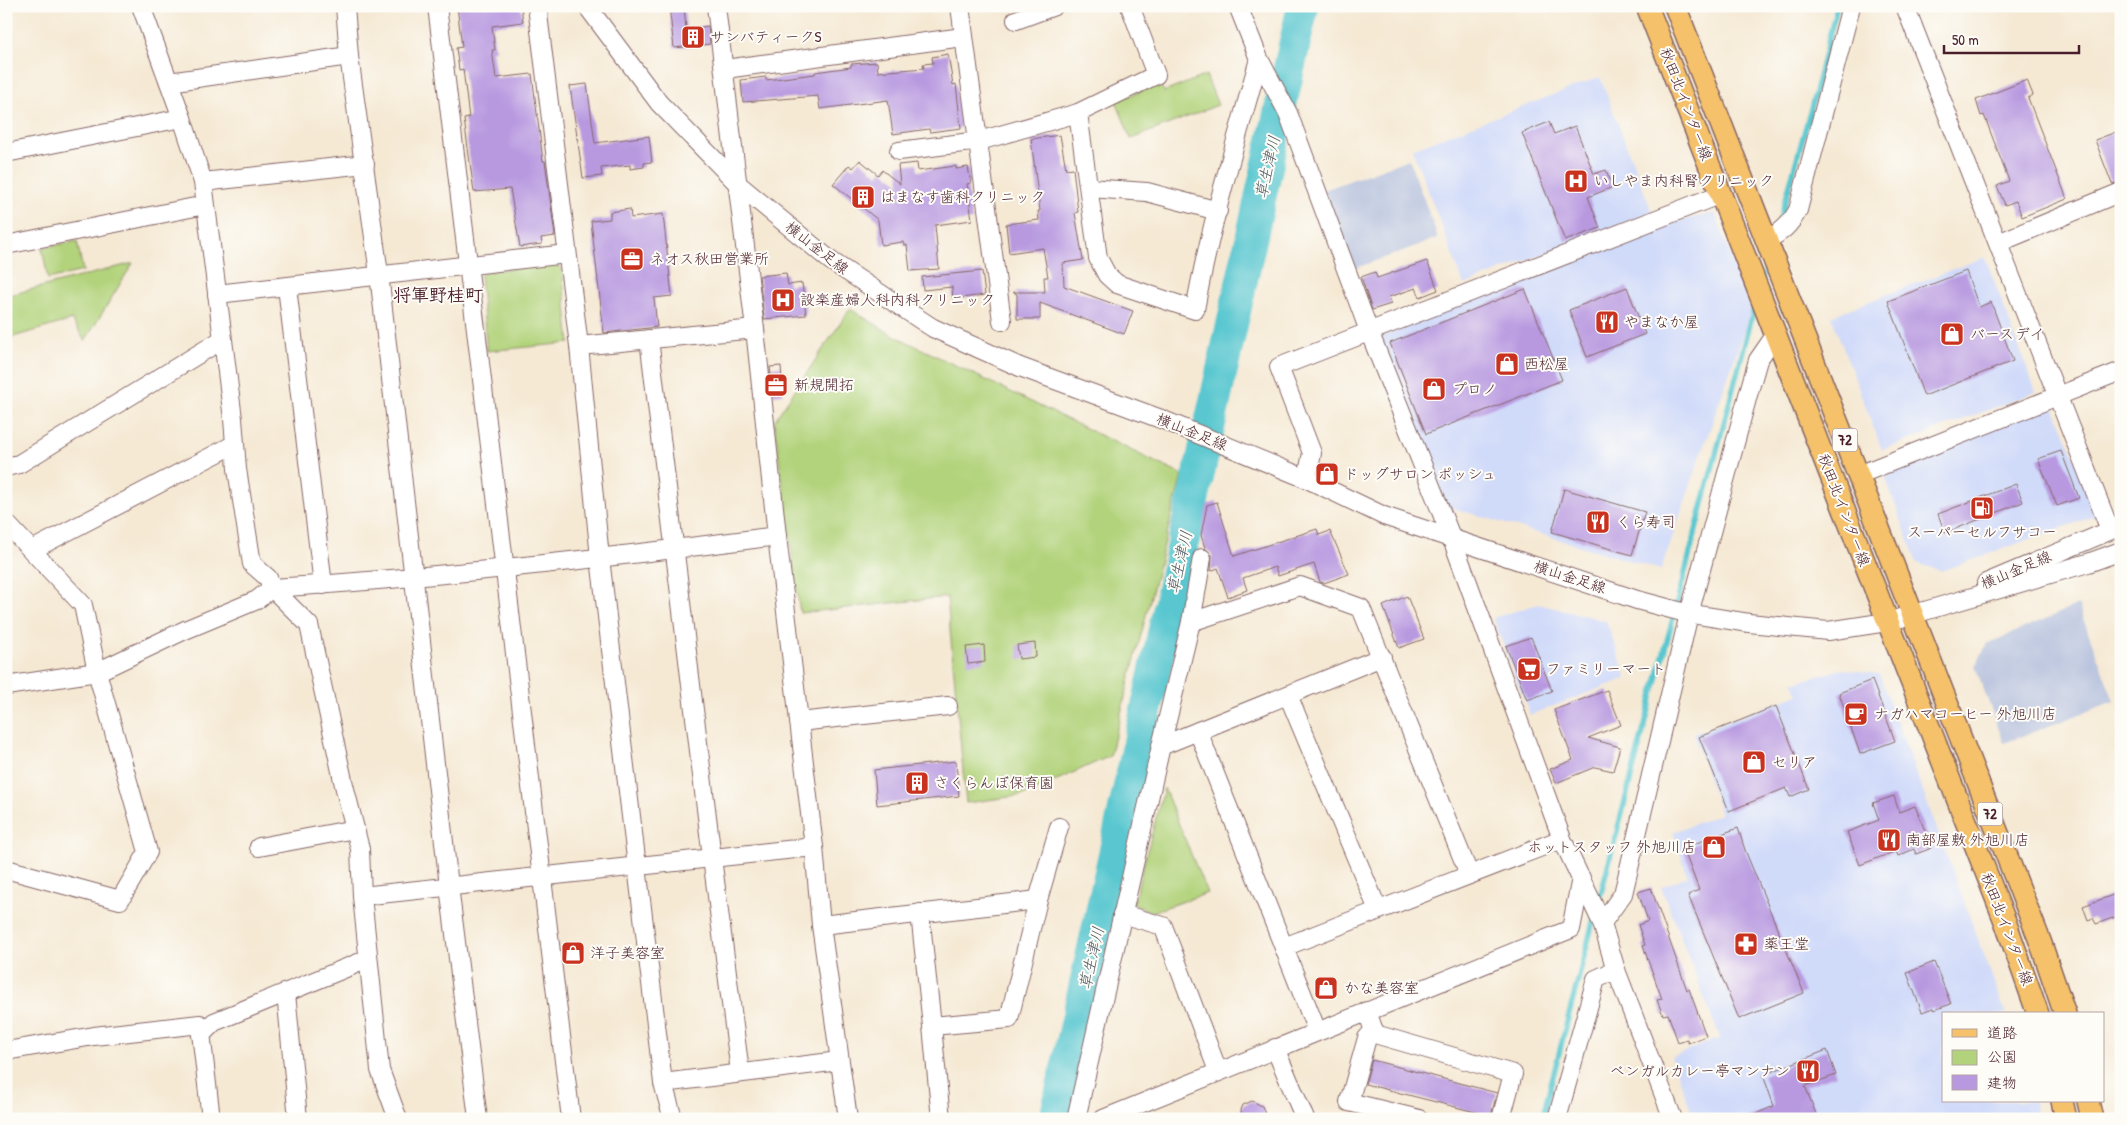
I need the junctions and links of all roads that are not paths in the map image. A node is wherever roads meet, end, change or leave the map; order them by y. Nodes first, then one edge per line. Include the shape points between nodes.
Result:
1 (141, 6) edge
2 (345, 6) edge
3 (437, 6) edge
4 (536, 6) edge
5 (587, 6) edge
6 (716, 6) edge
7 (960, 6) edge
8 (1054, 6) edge
9 (1130, 6) edge
10 (1238, 6) edge
11 (1647, 6) edge
12 (1675, 6) edge
13 (1851, 6) edge
14 (1905, 6) edge
15 (1016, 20) dead end
16 (964, 37) junction
17 (349, 56) junction
18 (1259, 59) junction
19 (725, 69) junction
20 (169, 82) junction
21 (1078, 113) junction
22 (182, 118) junction
23 (979, 141) junction
24 (899, 151) dead end
25 (6, 153) edge
26 (366, 164) junction
27 (203, 182) junction
28 (739, 186) junction
29 (1090, 188) junction
30 (2121, 192) edge
31 (1721, 194) junction
32 (205, 205) junction
33 (1218, 211) junction
34 (1771, 238) junction
35 (1998, 243) junction
36 (6, 245) edge
37 (567, 254) junction
38 (468, 264) junction
39 (379, 274) junction
40 (286, 287) junction
41 (217, 294) junction
42 (1002, 321) dead end
43 (755, 329) junction
44 (1369, 331) junction
45 (1776, 334) junction
46 (223, 339) junction
47 (649, 339) junction
48 (579, 346) junction
49 (2121, 371) edge
50 (2058, 395) junction
51 (235, 444) junction
52 (6, 466) edge
53 (1858, 475) junction
54 (1307, 480) junction
55 (6, 523) edge
56 (2116, 528) edge
57 (776, 536) junction
58 (1452, 539) junction
59 (675, 549) junction
60 (32, 550) junction
61 (2121, 551) edge
62 (600, 558) junction
63 (1202, 558) dead end
64 (505, 567) junction
65 (414, 577) junction
66 (323, 585) junction
67 (272, 588) junction
68 (1688, 614) junction
69 (1912, 615) junction
70 (1191, 622) junction
71 (1888, 622) junction
72 (1382, 657) junction
73 (97, 672) junction
74 (6, 686) edge
75 (1288, 695) junction
76 (948, 706) dead end
77 (799, 722) junction
78 (1198, 732) junction
79 (1161, 746) junction
80 (1059, 827) dead end
81 (355, 828) junction
82 (1562, 839) junction
83 (259, 847) dead end
84 (814, 847) junction
85 (712, 858) junction
86 (638, 866) junction
87 (6, 869) edge
88 (1469, 874) junction
89 (542, 876) junction
90 (1581, 878) junction
91 (449, 886) junction
92 (362, 896) junction
93 (1038, 900) junction
94 (1378, 910) junction
95 (920, 913) junction
96 (1122, 914) junction
97 (1601, 922) junction
98 (821, 924) junction
99 (1284, 947) junction
100 (368, 959) junction
101 (1616, 970) junction
102 (286, 992) junction
103 (1367, 1011) junction
104 (2037, 1012) edge
105 (2064, 1012) edge
106 (932, 1026) junction
107 (1374, 1030) junction
108 (1317, 1031) junction
109 (201, 1035) junction
110 (1275, 1048) junction
111 (6, 1051) edge
112 (839, 1061) junction
113 (1218, 1071) junction
114 (740, 1072) junction
115 (663, 1083) junction
116 (2062, 1102) edge
117 (2088, 1102) edge
118 (211, 1119) edge
119 (298, 1119) edge
120 (398, 1119) edge
121 (478, 1119) edge
122 (571, 1119) edge
123 (673, 1119) edge
124 (848, 1119) edge
125 (941, 1119) edge
126 (1076, 1119) edge
127 (1103, 1119) edge
128 (1305, 1119) edge
129 (1419, 1119) edge
130 (1502, 1119) edge
131 (1557, 1119) edge
132 (1673, 1119) edge
133 (2066, 1119) edge
134 (2092, 1119) edge

1 - 20 street
2 - 17 street
3 - 38 street
4 - 37 street
5 - 28 street, 横山金足線 via 659,103
6 - 19 street
7 - 16 street
8 - 15 street
9 - 21 street via 1156,75
10 - 18 street
11 - 31 main road, 秋田北インター線 / 72
12 - 34 main road, 秋田北インター線 / 72
13 - 34 street via 1798,210 1792,223
14 - 35 street
16 - 19 street
16 - 23 street
17 - 20 street
17 - 26 street
18 - 33 street
18 - 44 street via 1288,113
19 - 28 street
20 - 22 street
21 - 23 street
21 - 29 street
22 - 25 street
22 - 27 street
23 - 24 street
23 - 42 street
26 - 27 street
26 - 39 street
27 - 32 street
28 - 43 street
28 - 54 street, 横山金足線 via 831,261 933,328 1020,367 1161,419
29 - 33 street via 1147,192
29 - 33 street via 1098,258 1107,275 1117,284 1195,310
30 - 35 street
31 - 44 street
31 - 45 main road, 秋田北インター線 / 72
32 - 36 street
32 - 41 street
34 - 53 main road, 秋田北インター線 / 72 via 1777,265
35 - 50 street
37 - 38 street
37 - 48 street
38 - 39 street
38 - 64 street
39 - 40 street
39 - 65 street
40 - 41 street
40 - 66 street
41 - 46 street
43 - 47 street
43 - 57 street
44 - 54 street via 1279,367 1312,453
44 - 58 street
45 - 68 street via 1758,360
45 - 71 main road, 秋田北インター線 / 72
46 - 51 street
46 - 52 street via 19,464
47 - 48 street
47 - 59 street
48 - 62 street
49 - 50 street
50 - 53 street
50 - 56 street
51 - 60 street
51 - 67 street via 252,564 268,578
53 - 69 main road, 秋田北インター線 / 72
54 - 58 street, 横山金足線 via 1384,516
55 - 60 street
56 - 69 street, 横山金足線
57 - 59 street
57 - 77 street
58 - 68 street, 横山金足線
58 - 82 street
59 - 62 street
59 - 85 street
60 - 73 street via 83,605
61 - 69 street, 横山金足線
62 - 64 street
62 - 86 street
63 - 70 street
64 - 65 street
64 - 89 street
65 - 66 street
65 - 91 street
66 - 67 street
67 - 73 street via 257,600
67 - 81 street via 309,625
68 - 71 street, 横山金足線 via 1828,630
68 - 97 street via 1623,894
69 - 71 street, 横山金足線
69 - 105 main road, 秋田北インター線 / 72 via 2040,941
70 - 72 street via 1300,586 1361,608
70 - 79 street
71 - 104 main road, 秋田北インター線 / 72
72 - 75 street
72 - 88 street
73 - 74 street
73 - 87 street via 148,852 120,900
75 - 78 street
75 - 94 street
76 - 77 street
77 - 84 street
78 - 79 street
78 - 99 street
79 - 96 street
80 - 93 street
81 - 83 street
81 - 92 street via 360,849
82 - 88 street
82 - 90 street
84 - 85 street
84 - 98 street
85 - 86 street
85 - 114 street
86 - 89 street
86 - 115 street
88 - 94 street
89 - 91 street
89 - 122 street
90 - 97 street
90 - 103 street via 1570,929
91 - 92 street
91 - 121 street
92 - 100 street
93 - 95 street
93 - 106 street via 1010,1019
94 - 99 street
95 - 98 street
95 - 106 street
96 - 113 street via 1163,926
96 - 126 street
97 - 101 street
98 - 112 street
99 - 108 street
100 - 102 street
100 - 120 street via 380,1070
101 - 131 street via 1596,979
101 - 132 street
102 - 109 street via 214,1022
102 - 119 street
103 - 107 street
103 - 108 street
106 - 125 street
107 - 129 street via 1367,1038 1349,1102
107 - 130 street via 1375,1034 1513,1074
108 - 110 street
109 - 111 street via 200,1024 94,1036
109 - 118 street
110 - 113 street
110 - 128 street
112 - 114 street
112 - 124 street
113 - 127 street
114 - 115 street
115 - 123 street
116 - 133 main road
117 - 134 main road

